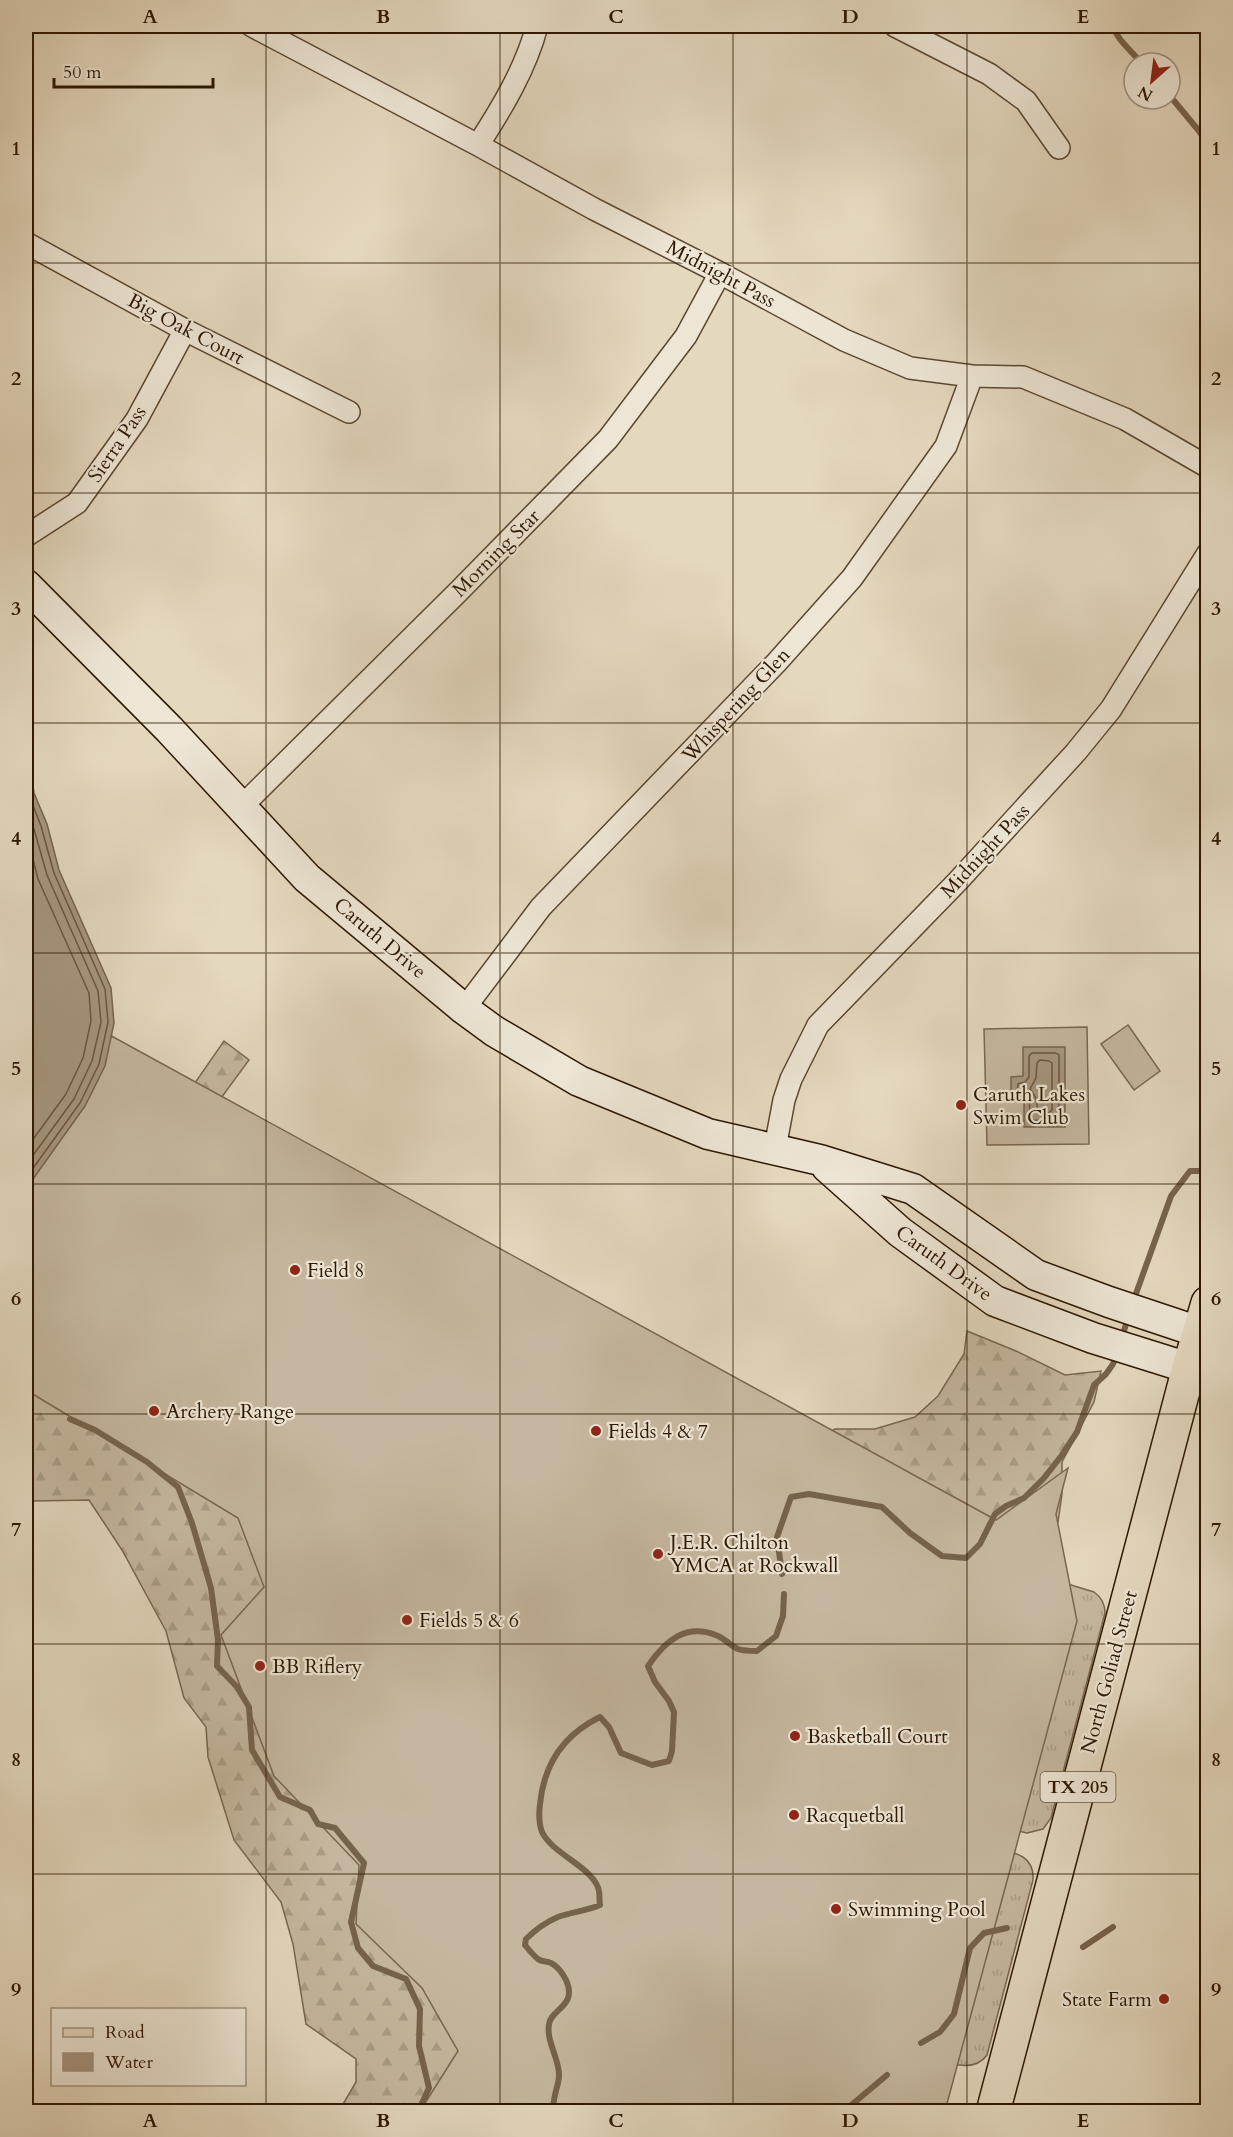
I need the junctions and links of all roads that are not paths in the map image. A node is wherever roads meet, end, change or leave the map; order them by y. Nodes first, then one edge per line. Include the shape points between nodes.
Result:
1 (252, 26) edge
2 (537, 26) edge
3 (895, 26) edge
4 (478, 145) junction
5 (1059, 148) dead end
6 (26, 243) edge
7 (720, 273) junction
8 (185, 330) junction
9 (972, 376) junction
10 (349, 412) dead end
11 (1208, 467) edge
12 (26, 536) edge
13 (1208, 553) edge
14 (26, 585) edge
15 (241, 807) junction
16 (464, 1009) junction
17 (775, 1148) junction
18 (820, 1161) junction
19 (1203, 1317) edge
20 (1189, 1368) junction
21 (993, 2112) edge

1 - 4 street, Midnight Pass
2 - 4 street via 501,109
3 - 5 street via 989,74 1026,100
4 - 7 street, Midnight Pass
6 - 8 street, Big Oak Court
7 - 9 street, Midnight Pass via 844,340 910,368
7 - 15 street, Morning Star via 686,336 608,439
8 - 10 street, Big Oak Court
8 - 12 street, Sierra Pass via 138,419 77,503
9 - 11 street, Midnight Pass via 1023,377 1125,419
9 - 16 street, Whispering Glen via 946,447 852,578 777,662 541,907
13 - 17 street, Midnight Pass via 1111,709 1076,752 818,1026 791,1079
14 - 15 street, Caruth Drive
15 - 16 street, Caruth Drive via 307,878
16 - 17 street, Caruth Drive via 579,1081 708,1134
17 - 18 street, Caruth Drive
18 - 19 street, Caruth Drive via 913,1189 1036,1275 1158,1318
18 - 20 street, Caruth Drive via 900,1232 995,1301
19 - 20 main road, North Goliad Street / TX 205
20 - 21 main road, North Goliad Street / TX 205

